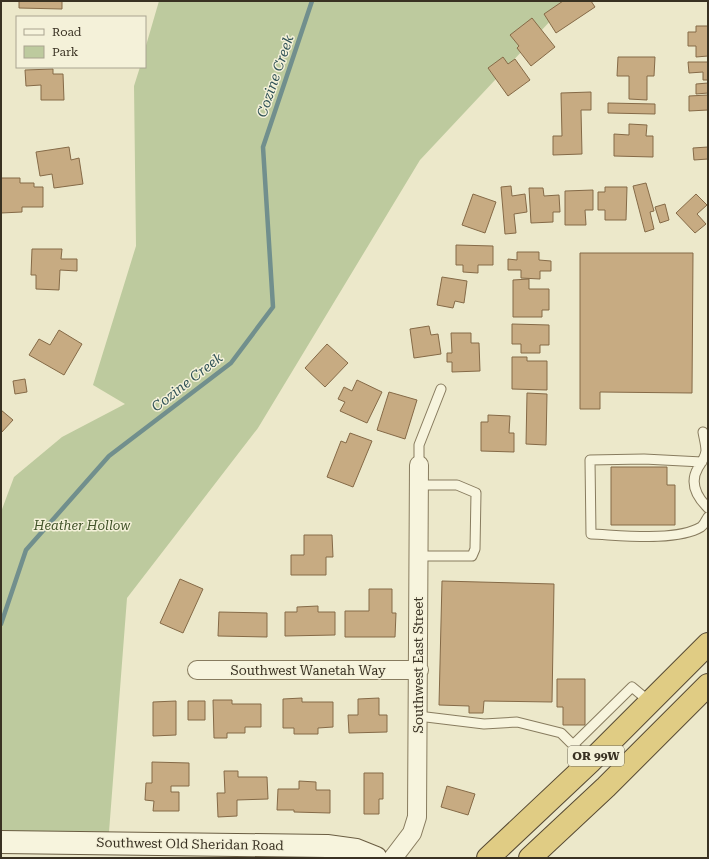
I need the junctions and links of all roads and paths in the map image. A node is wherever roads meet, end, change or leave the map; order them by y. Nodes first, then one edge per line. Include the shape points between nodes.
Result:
1 (441, 389) dead end
2 (703, 432) dead end
3 (702, 462) junction
4 (419, 465) joint
5 (419, 485) junction
6 (708, 508) edge
7 (708, 517) edge
8 (419, 556) junction
9 (708, 644) edge
10 (197, 670) dead end
11 (418, 670) junction
12 (708, 685) edge
13 (650, 702) junction
14 (418, 716) junction
15 (573, 744) junction
16 (590, 762) junction
17 (1, 842) edge
18 (365, 856) edge
19 (393, 858) edge
20 (488, 858) edge
21 (530, 858) edge

1 - 4 lane via 419,445
2 - 3 lane via 706,451
3 - 6 lane via 694,477 694,484 697,494
3 - 7 lane via 590,460 591,534 680,534 702,527
4 - 5 street, Southwest East Street
5 - 8 street, Southwest East Street
5 - 8 lane via 457,485 476,493 476,550 472,556
8 - 11 street, Southwest East Street
9 - 13 highway, OR 99W
10 - 11 street, Southwest Wanetah Way
11 - 14 street, Southwest East Street
12 - 21 highway, OR 99W
13 - 15 lane via 632,687
13 - 16 highway, OR 99W
14 - 15 lane via 484,724 517,722 561,733
14 - 19 street, Southwest East Street via 417,817 412,833
15 - 16 lane
16 - 20 highway, OR 99W
17 - 18 main road, Southwest Old Sheridan Road via 279,848 327,846

